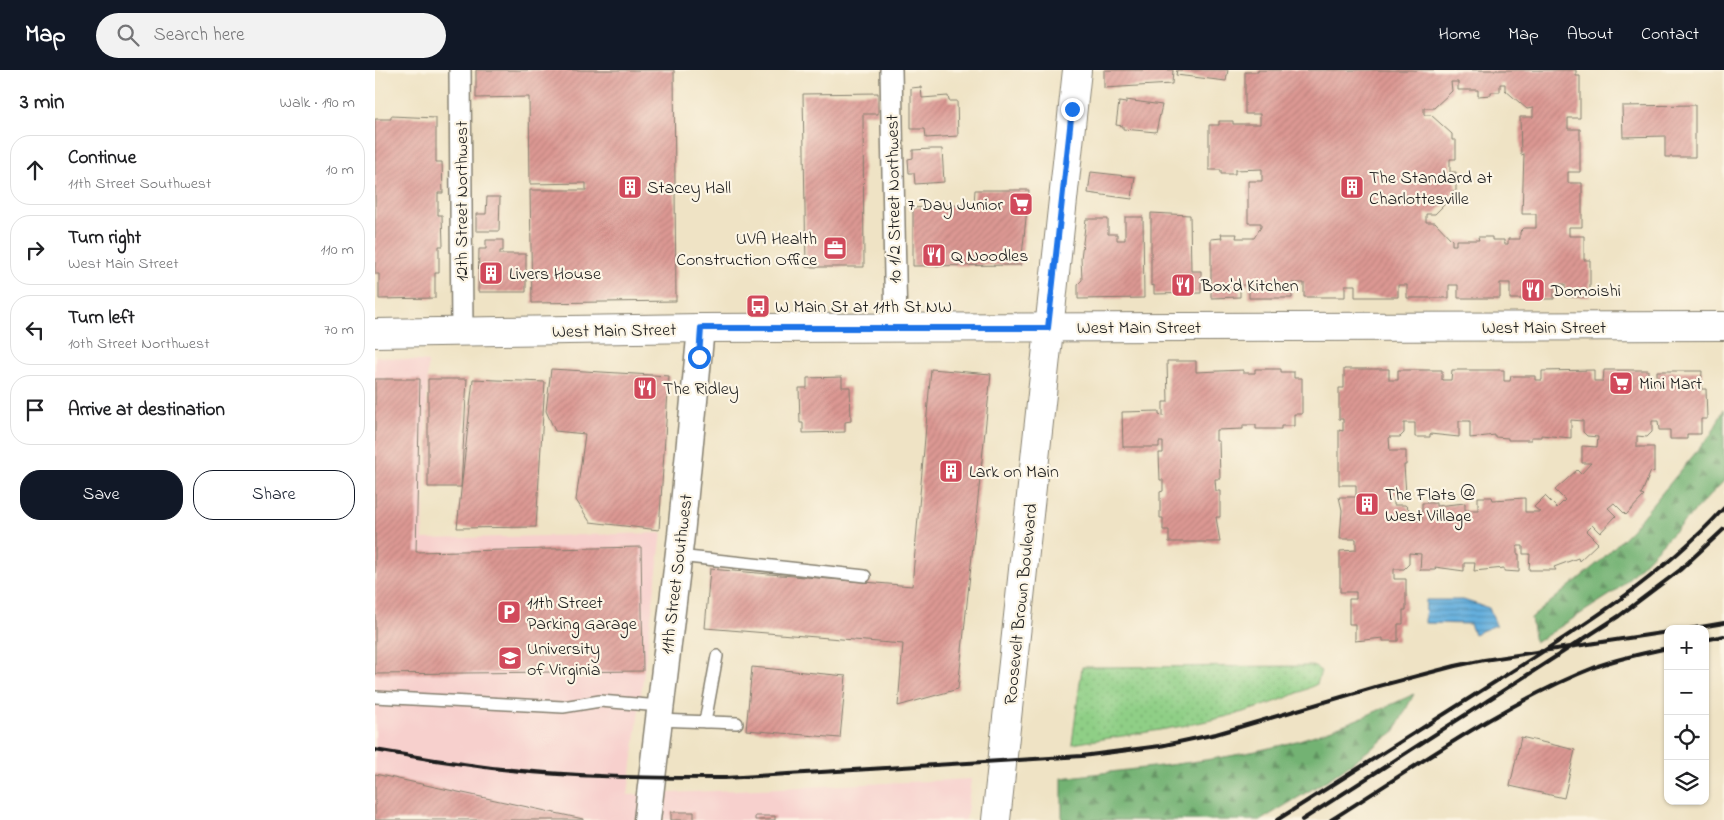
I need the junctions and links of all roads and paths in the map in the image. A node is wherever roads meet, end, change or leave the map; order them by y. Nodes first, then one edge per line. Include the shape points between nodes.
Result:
1 (460, 70) edge
2 (891, 70) edge
3 (1077, 70) edge
4 (1724, 326) edge
5 (701, 328) junction
6 (896, 328) junction
7 (1048, 328) junction
8 (462, 332) junction
9 (375, 333) edge
10 (678, 556) junction
11 (865, 576) dead end
12 (717, 656) dead end
13 (375, 697) edge
14 (659, 713) junction
15 (705, 722) junction
16 (737, 723) dead end
17 (647, 820) edge
18 (996, 820) edge

1 - 8 street, 12th Street Northwest
2 - 6 street, 10 1/2 Street Northwest
3 - 7 main road, Roosevelt Brown Boulevard
4 - 7 main road, West Main Street
5 - 6 main road, West Main Street
5 - 8 main road, West Main Street
5 - 10 street, 11th Street Southwest
6 - 7 main road, West Main Street
7 - 18 main road, Roosevelt Brown Boulevard
8 - 9 main road, West Main Street
10 - 11 lane
10 - 14 street, 11th Street Southwest
12 - 15 lane
13 - 14 lane via 563,708 600,701
14 - 15 lane
14 - 17 street, 11th Street Southwest
15 - 16 lane

